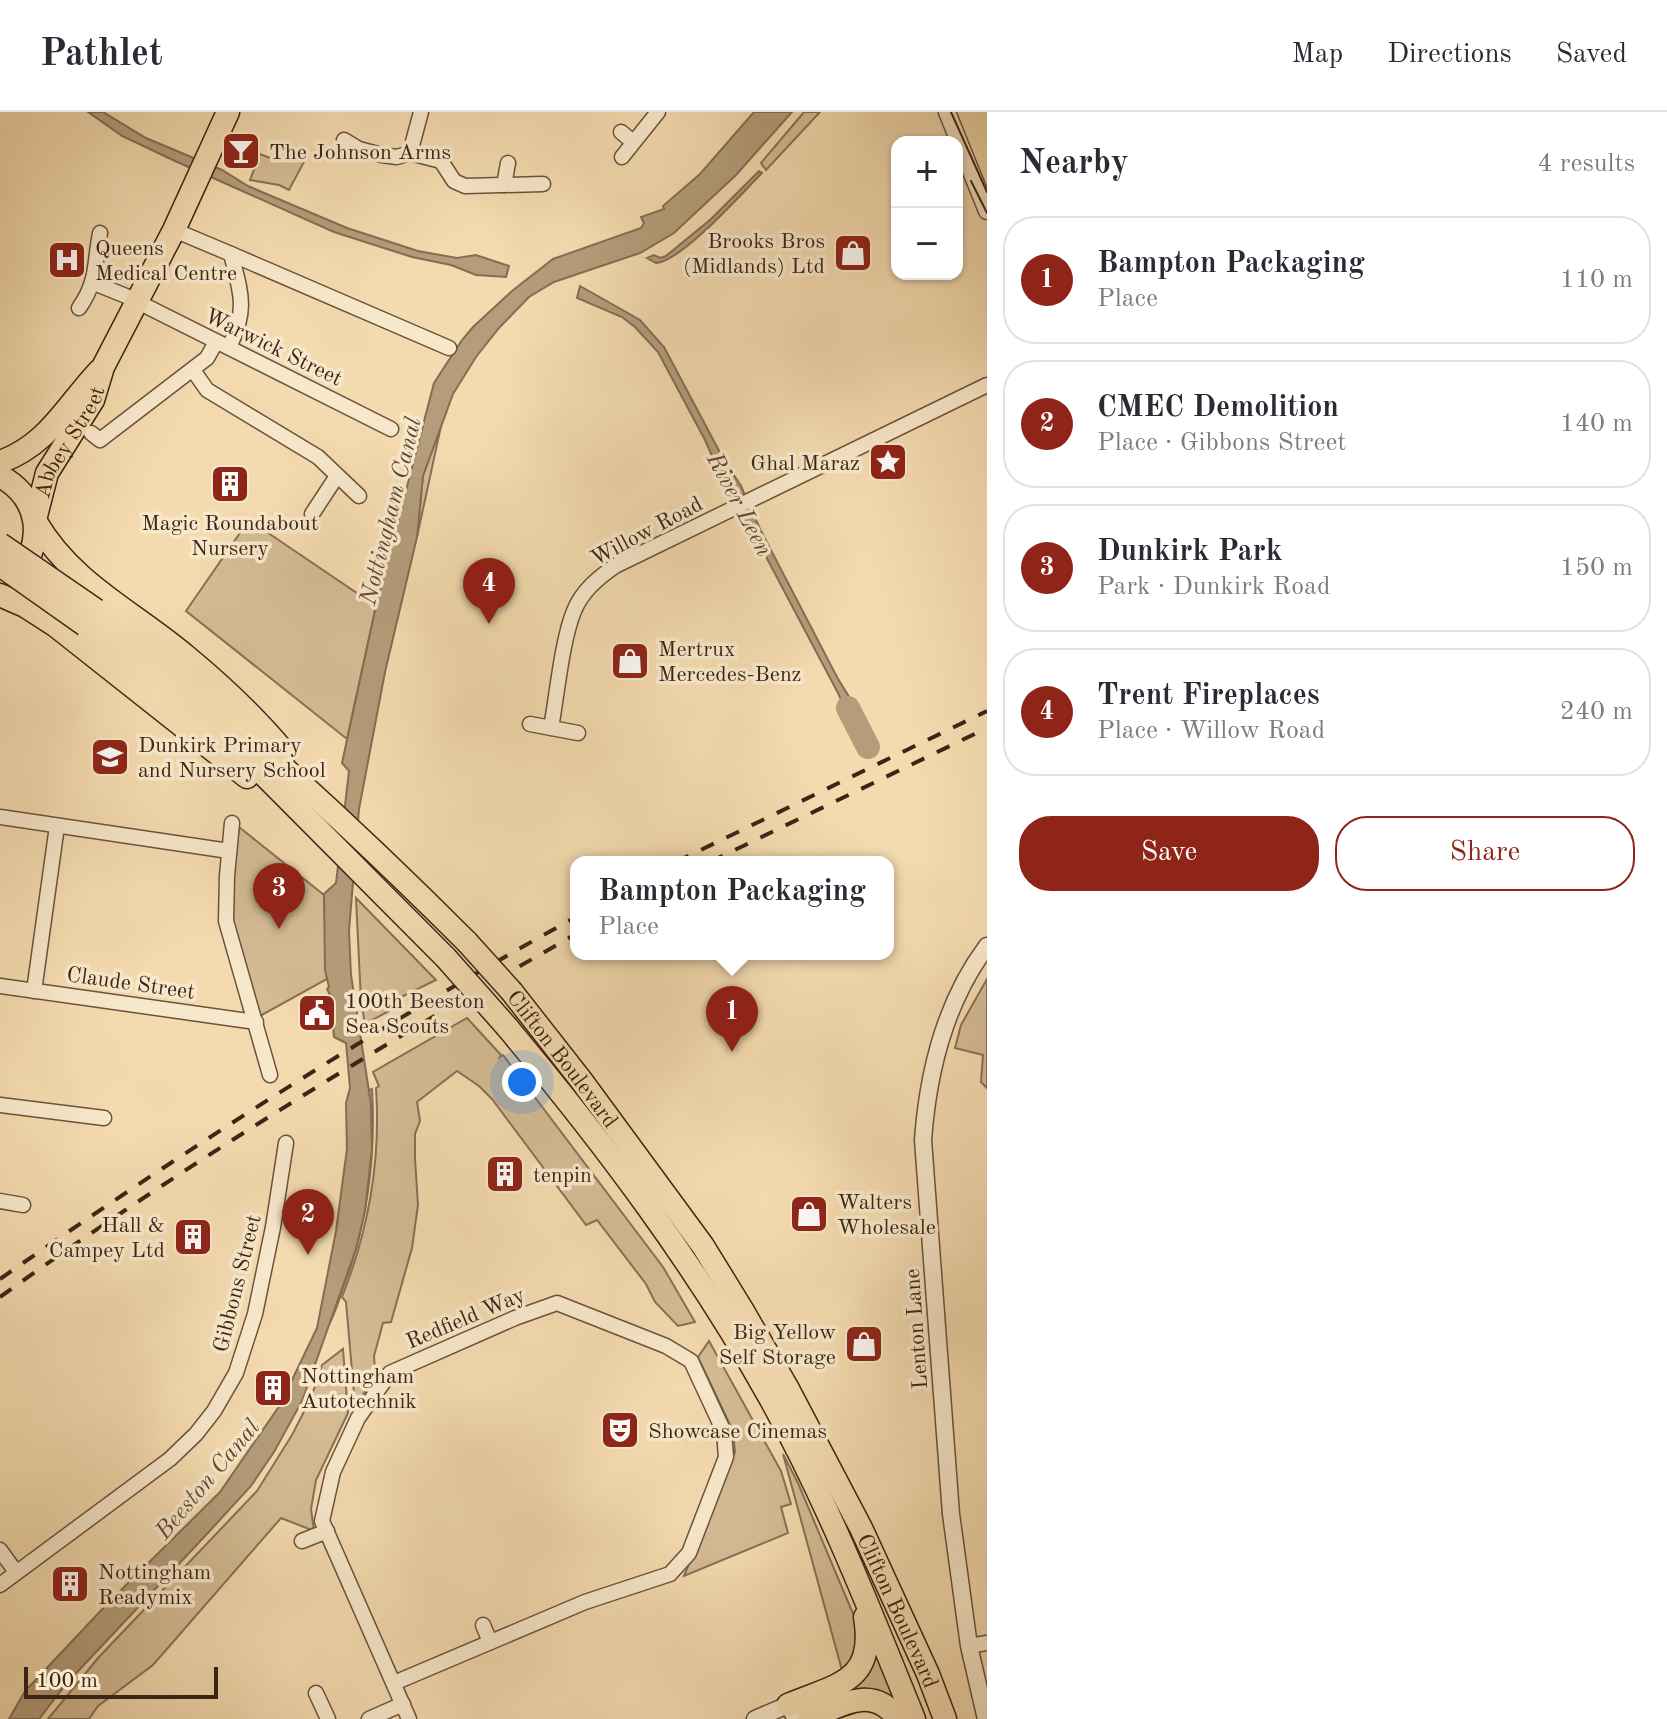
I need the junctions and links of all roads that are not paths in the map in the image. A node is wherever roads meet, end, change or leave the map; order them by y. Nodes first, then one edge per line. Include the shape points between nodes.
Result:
1 (228, 112) edge
2 (421, 112) edge
3 (658, 112) edge
4 (947, 112) edge
5 (621, 132) dead end
6 (344, 140) dead end
7 (633, 142) junction
8 (410, 153) junction
9 (964, 154) junction
10 (622, 157) dead end
11 (508, 163) dead end
12 (543, 184) dead end
13 (504, 185) junction
14 (987, 192) edge
15 (987, 211) edge
16 (174, 230) junction
17 (100, 233) dead end
18 (231, 254) junction
19 (94, 283) junction
20 (138, 303) junction
21 (79, 308) dead end
22 (223, 345) junction
23 (449, 348) dead end
24 (103, 367) junction
25 (193, 370) junction
26 (987, 385) edge
27 (391, 429) dead end
28 (91, 433) dead end
29 (0, 462) edge
30 (0, 476) edge
31 (337, 476) junction
32 (359, 496) dead end
33 (312, 514) dead end
34 (36, 519) junction
35 (0, 544) edge
36 (0, 565) edge
37 (0, 592) edge
38 (90, 617) junction
39 (530, 724) dead end
40 (551, 728) junction
41 (578, 733) dead end
42 (335, 812) junction
43 (0, 817) edge
44 (232, 823) dead end
45 (57, 826) junction
46 (325, 835) junction
47 (229, 851) junction
48 (987, 946) edge
49 (0, 986) edge
50 (34, 991) junction
51 (256, 1022) junction
52 (270, 1075) dead end
53 (0, 1105) edge
54 (104, 1118) dead end
55 (286, 1143) dead end
56 (0, 1201) edge
57 (23, 1205) dead end
58 (327, 1531) junction
59 (302, 1541) dead end
60 (0, 1550) edge
61 (849, 1558) junction
62 (16, 1572) junction
63 (0, 1585) edge
64 (483, 1625) dead end
65 (490, 1642) junction
66 (987, 1643) edge
67 (969, 1646) junction
68 (394, 1683) junction
69 (316, 1693) dead end
70 (403, 1704) junction
71 (792, 1712) edge
72 (328, 1719) edge
73 (369, 1719) edge
74 (409, 1719) edge
75 (755, 1719) edge
76 (809, 1719) edge
77 (898, 1719) edge
78 (914, 1719) edge
79 (945, 1719) edge
80 (986, 1719) edge

1 - 16 main road, Abbey Street
2 - 8 street
3 - 7 street
4 - 9 street
5 - 7 street
6 - 8 street via 382,155
7 - 10 street
8 - 13 street via 441,161 459,185
9 - 14 street
9 - 15 street
11 - 13 street
12 - 13 street
16 - 18 street
16 - 20 main road, Abbey Street
17 - 19 street
18 - 22 street via 242,318
18 - 23 street
19 - 20 street, Warwick Street
19 - 21 street
20 - 22 street, Warwick Street
20 - 24 main road, Abbey Street
22 - 25 street
22 - 27 street, Warwick Street
24 - 29 main road, Abbey Street via 44,437
24 - 34 main road, Abbey Street via 93,400 47,473
25 - 28 street via 100,440
25 - 31 street via 207,390 318,457
26 - 40 street, Willow Road via 615,566 593,583 574,610
30 - 34 main road via 21,491
31 - 32 street
31 - 33 street
34 - 37 main road, Abbey Street via 27,564
34 - 42 main road via 62,561 187,657 262,726
35 - 38 main road, Clifton Boulevard, bridge
36 - 38 main road, Clifton Boulevard, bridge
37 - 46 main road via 66,633
38 - 42 main road, Clifton Boulevard via 209,701
38 - 46 main road, Clifton Boulevard
39 - 40 street
40 - 41 street
42 - 79 main road, Clifton Boulevard, bridge via 467,942 529,1012 703,1246 788,1389 861,1528
43 - 45 street
44 - 47 street
45 - 47 street
45 - 50 street
46 - 61 main road, Clifton Boulevard, bridge via 507,1027 677,1247 770,1399
47 - 51 street via 226,921
48 - 67 street, Lenton Lane via 942,1034 923,1140 951,1514
49 - 50 street, Claude Street
50 - 51 street, Claude Street
51 - 52 street
53 - 54 street
55 - 62 street, Gibbons Street via 255,1314 236,1373 214,1411 170,1459
56 - 57 street
58 - 59 street
58 - 65 street, Redfield Way via 322,1521 333,1472 358,1418 390,1373 557,1303 688,1357 726,1445 689,1553 670,1574
58 - 68 street, Redfield Way
60 - 62 street
61 - 71 main road via 869,1641 864,1660 842,1684
61 - 78 main road, Clifton Boulevard
62 - 63 street, Gibbons Street
64 - 65 street
65 - 68 street, Redfield Way
66 - 67 street
67 - 80 street, Lenton Lane
68 - 70 street, Redfield Way
69 - 72 street
70 - 73 street
70 - 74 street, Redfield Way
71 - 75 street
76 - 77 main road via 870,1698 889,1707

